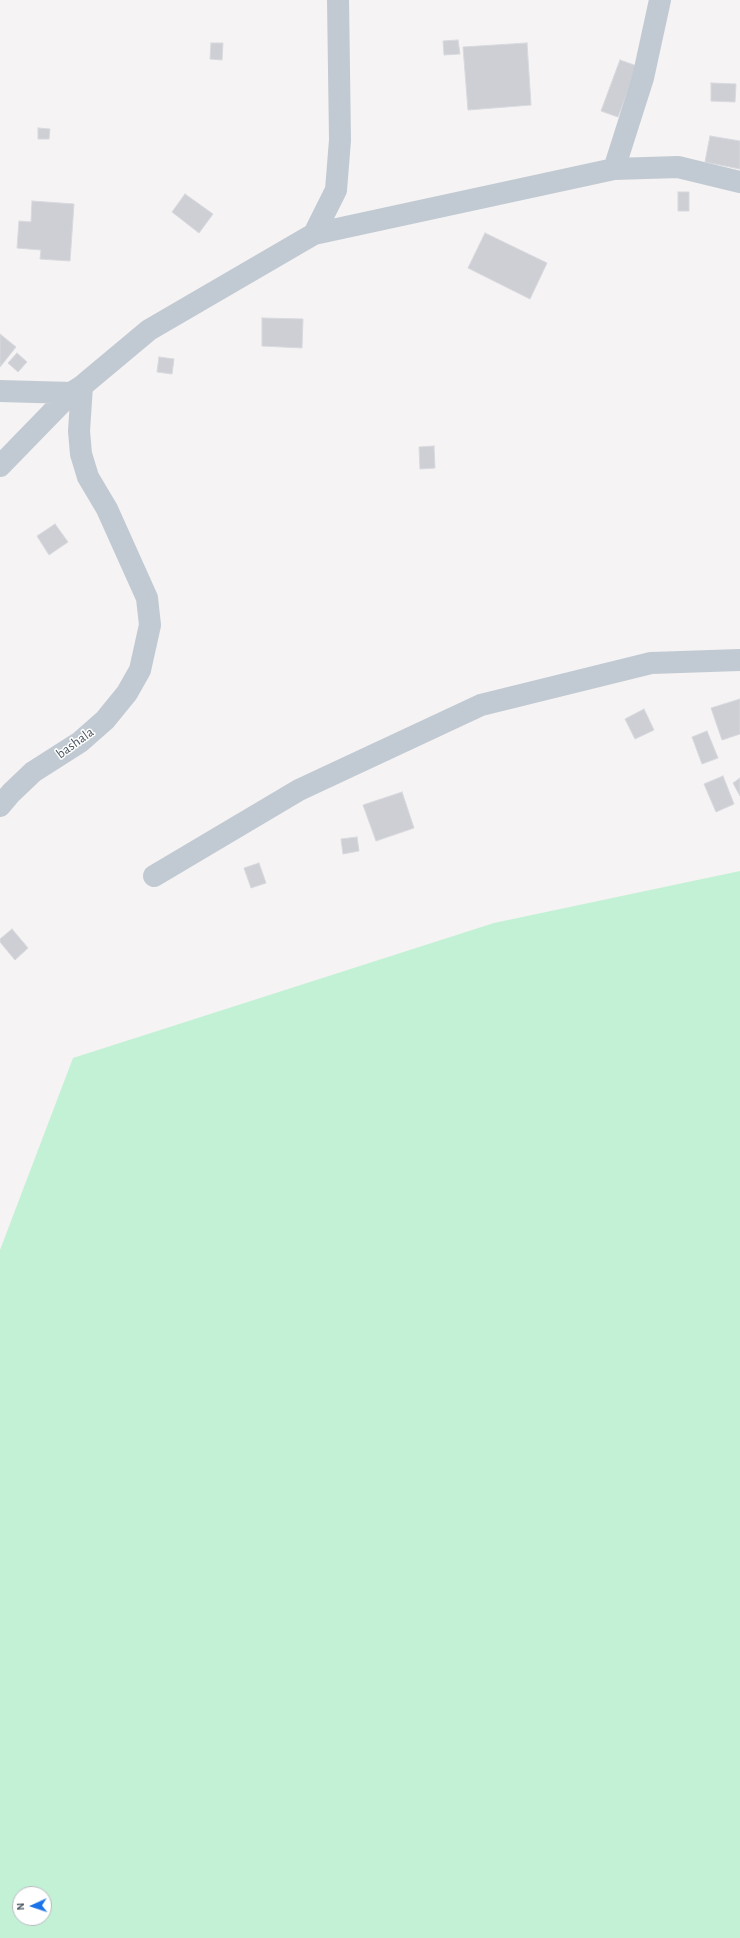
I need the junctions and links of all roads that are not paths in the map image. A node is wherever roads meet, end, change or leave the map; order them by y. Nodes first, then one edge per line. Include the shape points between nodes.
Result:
1 (338, 0) edge
2 (660, 0) edge
3 (614, 169) junction
4 (740, 182) edge
5 (314, 234) junction
6 (76, 389) junction
7 (0, 391) edge
8 (0, 466) edge
9 (740, 660) edge
10 (0, 806) edge
11 (154, 876) dead end

1 - 5 street via 340,140 336,190
2 - 3 street via 643,78
3 - 4 street via 678,167
3 - 5 street
5 - 6 street via 149,330
6 - 7 street
6 - 8 street
6 - 10 street, bashala via 81,454 88,477 113,521 147,598 150,625 140,670 127,693 105,720 80,742 33,772
9 - 11 street via 651,663 481,705 299,790

